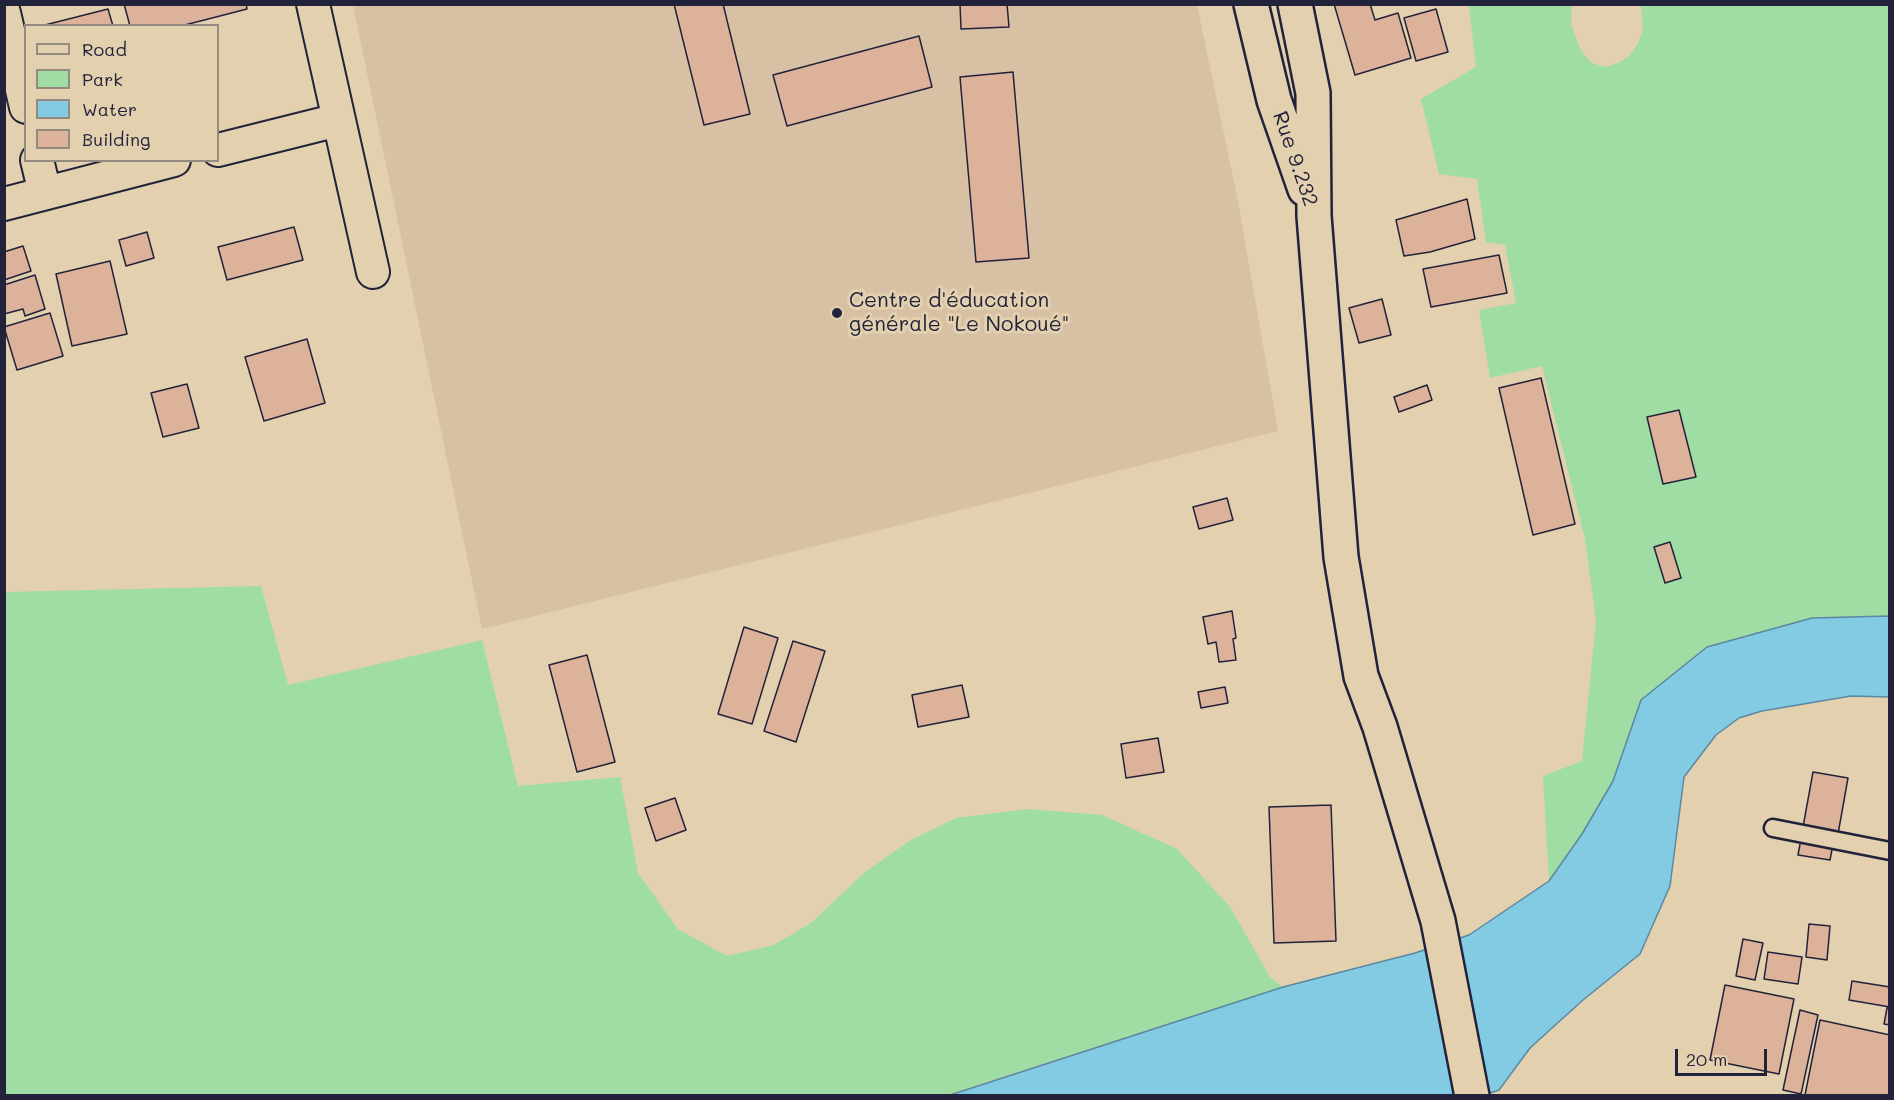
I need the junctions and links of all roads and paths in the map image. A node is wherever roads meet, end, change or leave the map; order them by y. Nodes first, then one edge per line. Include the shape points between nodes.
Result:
1 (313, 4) edge
2 (1251, 4) edge
3 (1295, 4) edge
4 (4, 13) edge
5 (24, 98) edge
6 (338, 120) junction
7 (219, 150) edge
8 (37, 162) edge
9 (166, 162) edge
10 (45, 193) junction
11 (4, 204) edge
12 (1314, 216) junction
13 (373, 272) dead end
14 (1773, 828) dead end
15 (1890, 851) edge
16 (1472, 1095) edge

1 - 6 street
2 - 12 street, Rue 9.232 via 1274,100
3 - 12 street, Rue 9.232 via 1313,93
4 - 5 street
6 - 7 street
6 - 13 street
8 - 10 street
9 - 10 street
10 - 11 street
12 - 16 street via 1341,557 1361,676 1438,921
14 - 15 lane

